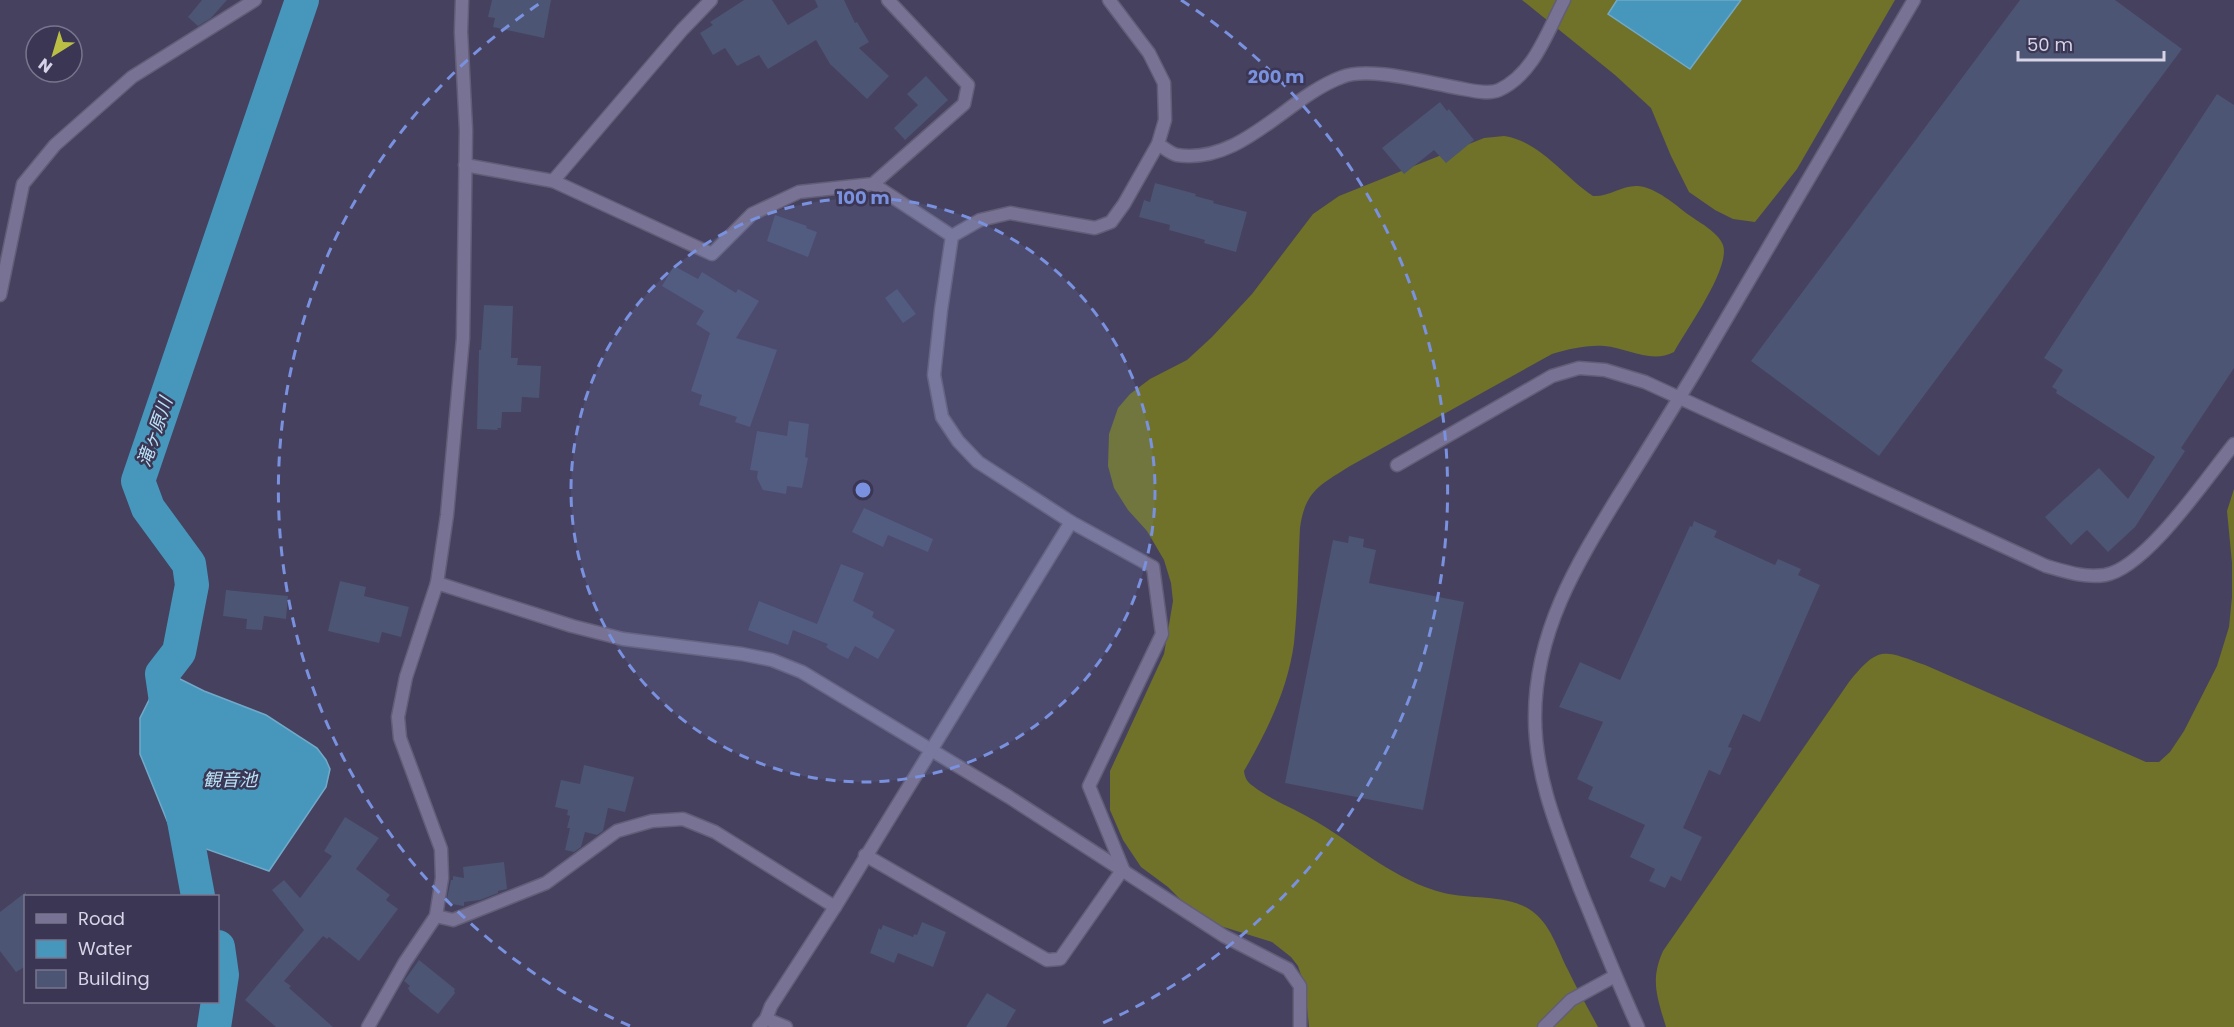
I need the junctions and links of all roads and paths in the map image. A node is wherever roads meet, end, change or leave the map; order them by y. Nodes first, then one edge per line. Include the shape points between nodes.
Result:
1 (255, 0) edge
2 (462, 0) edge
3 (711, 0) edge
4 (888, 0) edge
5 (1108, 0) edge
6 (1564, 0) edge
7 (1914, 0) edge
8 (1158, 144) junction
9 (465, 165) junction
10 (553, 181) junction
11 (873, 184) junction
12 (952, 237) junction
13 (0, 295) edge
14 (1679, 399) junction
15 (2234, 444) edge
16 (1397, 465) dead end
17 (1071, 522) junction
18 (437, 583) junction
19 (929, 750) junction
20 (865, 855) junction
21 (1123, 869) junction
22 (834, 907) junction
23 (436, 916) junction
24 (1615, 976) junction
25 (763, 1023) edge
26 (368, 1027) edge
27 (786, 1027) edge
28 (1300, 1027) edge
29 (1544, 1027) edge
30 (1638, 1027) edge

1 - 13 street via 132,76 55,145 23,184
2 - 9 street
3 - 10 street
4 - 11 street via 968,86 964,104
5 - 8 street via 1149,53 1164,83 1166,120
6 - 8 street via 1527,70 1496,91 1473,91 1369,73 1344,76 1246,138 1213,153 1175,155
7 - 14 street
8 - 12 street via 1111,222 1095,228 1010,213 980,220
9 - 10 street
9 - 18 street via 463,338
10 - 11 street via 712,254 752,214 799,192
11 - 12 street
12 - 17 street via 934,375 942,417 978,462
14 - 15 street via 2046,566 2081,577 2108,574 2130,564 2152,546
14 - 16 street via 1635,379 1605,370 1579,368 1552,376
14 - 24 street via 1567,584 1548,628 1539,671 1537,758 1548,802
17 - 19 street
17 - 21 street via 1153,567 1162,634 1089,786
18 - 19 street via 623,639 772,660 802,672
18 - 23 street via 406,677 398,717 400,738 441,849 442,878
19 - 20 street
19 - 21 street
20 - 21 street via 1047,960 1060,959
20 - 22 street
21 - 28 street via 1224,936 1288,969 1300,986
22 - 23 street via 715,832 683,819 652,821 617,831 546,883 453,920
22 - 25 street
23 - 26 street
24 - 29 street via 1571,1000
24 - 30 street
25 - 27 street

